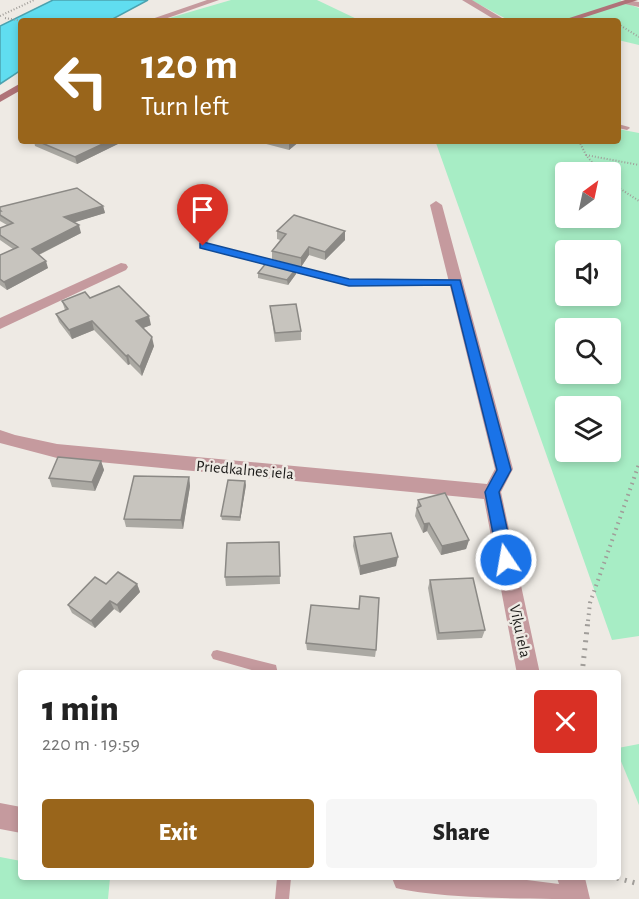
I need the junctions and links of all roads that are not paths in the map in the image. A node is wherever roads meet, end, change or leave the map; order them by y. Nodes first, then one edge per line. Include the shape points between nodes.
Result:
1 (215, 0) edge
2 (466, 0) edge
3 (631, 1) edge
4 (639, 5) edge
5 (159, 18) edge
6 (498, 18) edge
7 (574, 18) edge
8 (18, 88) edge
9 (0, 99) edge
10 (621, 127) edge
11 (627, 128) dead end
12 (218, 201) dead end
13 (436, 205) dead end
14 (120, 267) dead end
15 (456, 282) junction
16 (0, 324) edge
17 (0, 436) edge
18 (492, 492) junction
19 (217, 655) dead end
20 (272, 670) edge
21 (529, 670) edge
22 (0, 816) edge
23 (18, 819) edge
24 (284, 880) edge
25 (422, 880) edge
26 (571, 880) edge
27 (282, 899) edge
28 (570, 899) edge
29 (576, 899) edge

1 - 5 street
2 - 6 street
3 - 4 street
3 - 7 street
8 - 9 street
10 - 11 lane
12 - 15 lane via 203,246 349,283
13 - 15 street
14 - 16 street
15 - 18 street via 504,470
17 - 18 street, Priedkalnes iela via 57,451
18 - 21 street, Vīķu iela
19 - 20 lane
22 - 23 street
24 - 27 lane
25 - 28 street
26 - 29 street

